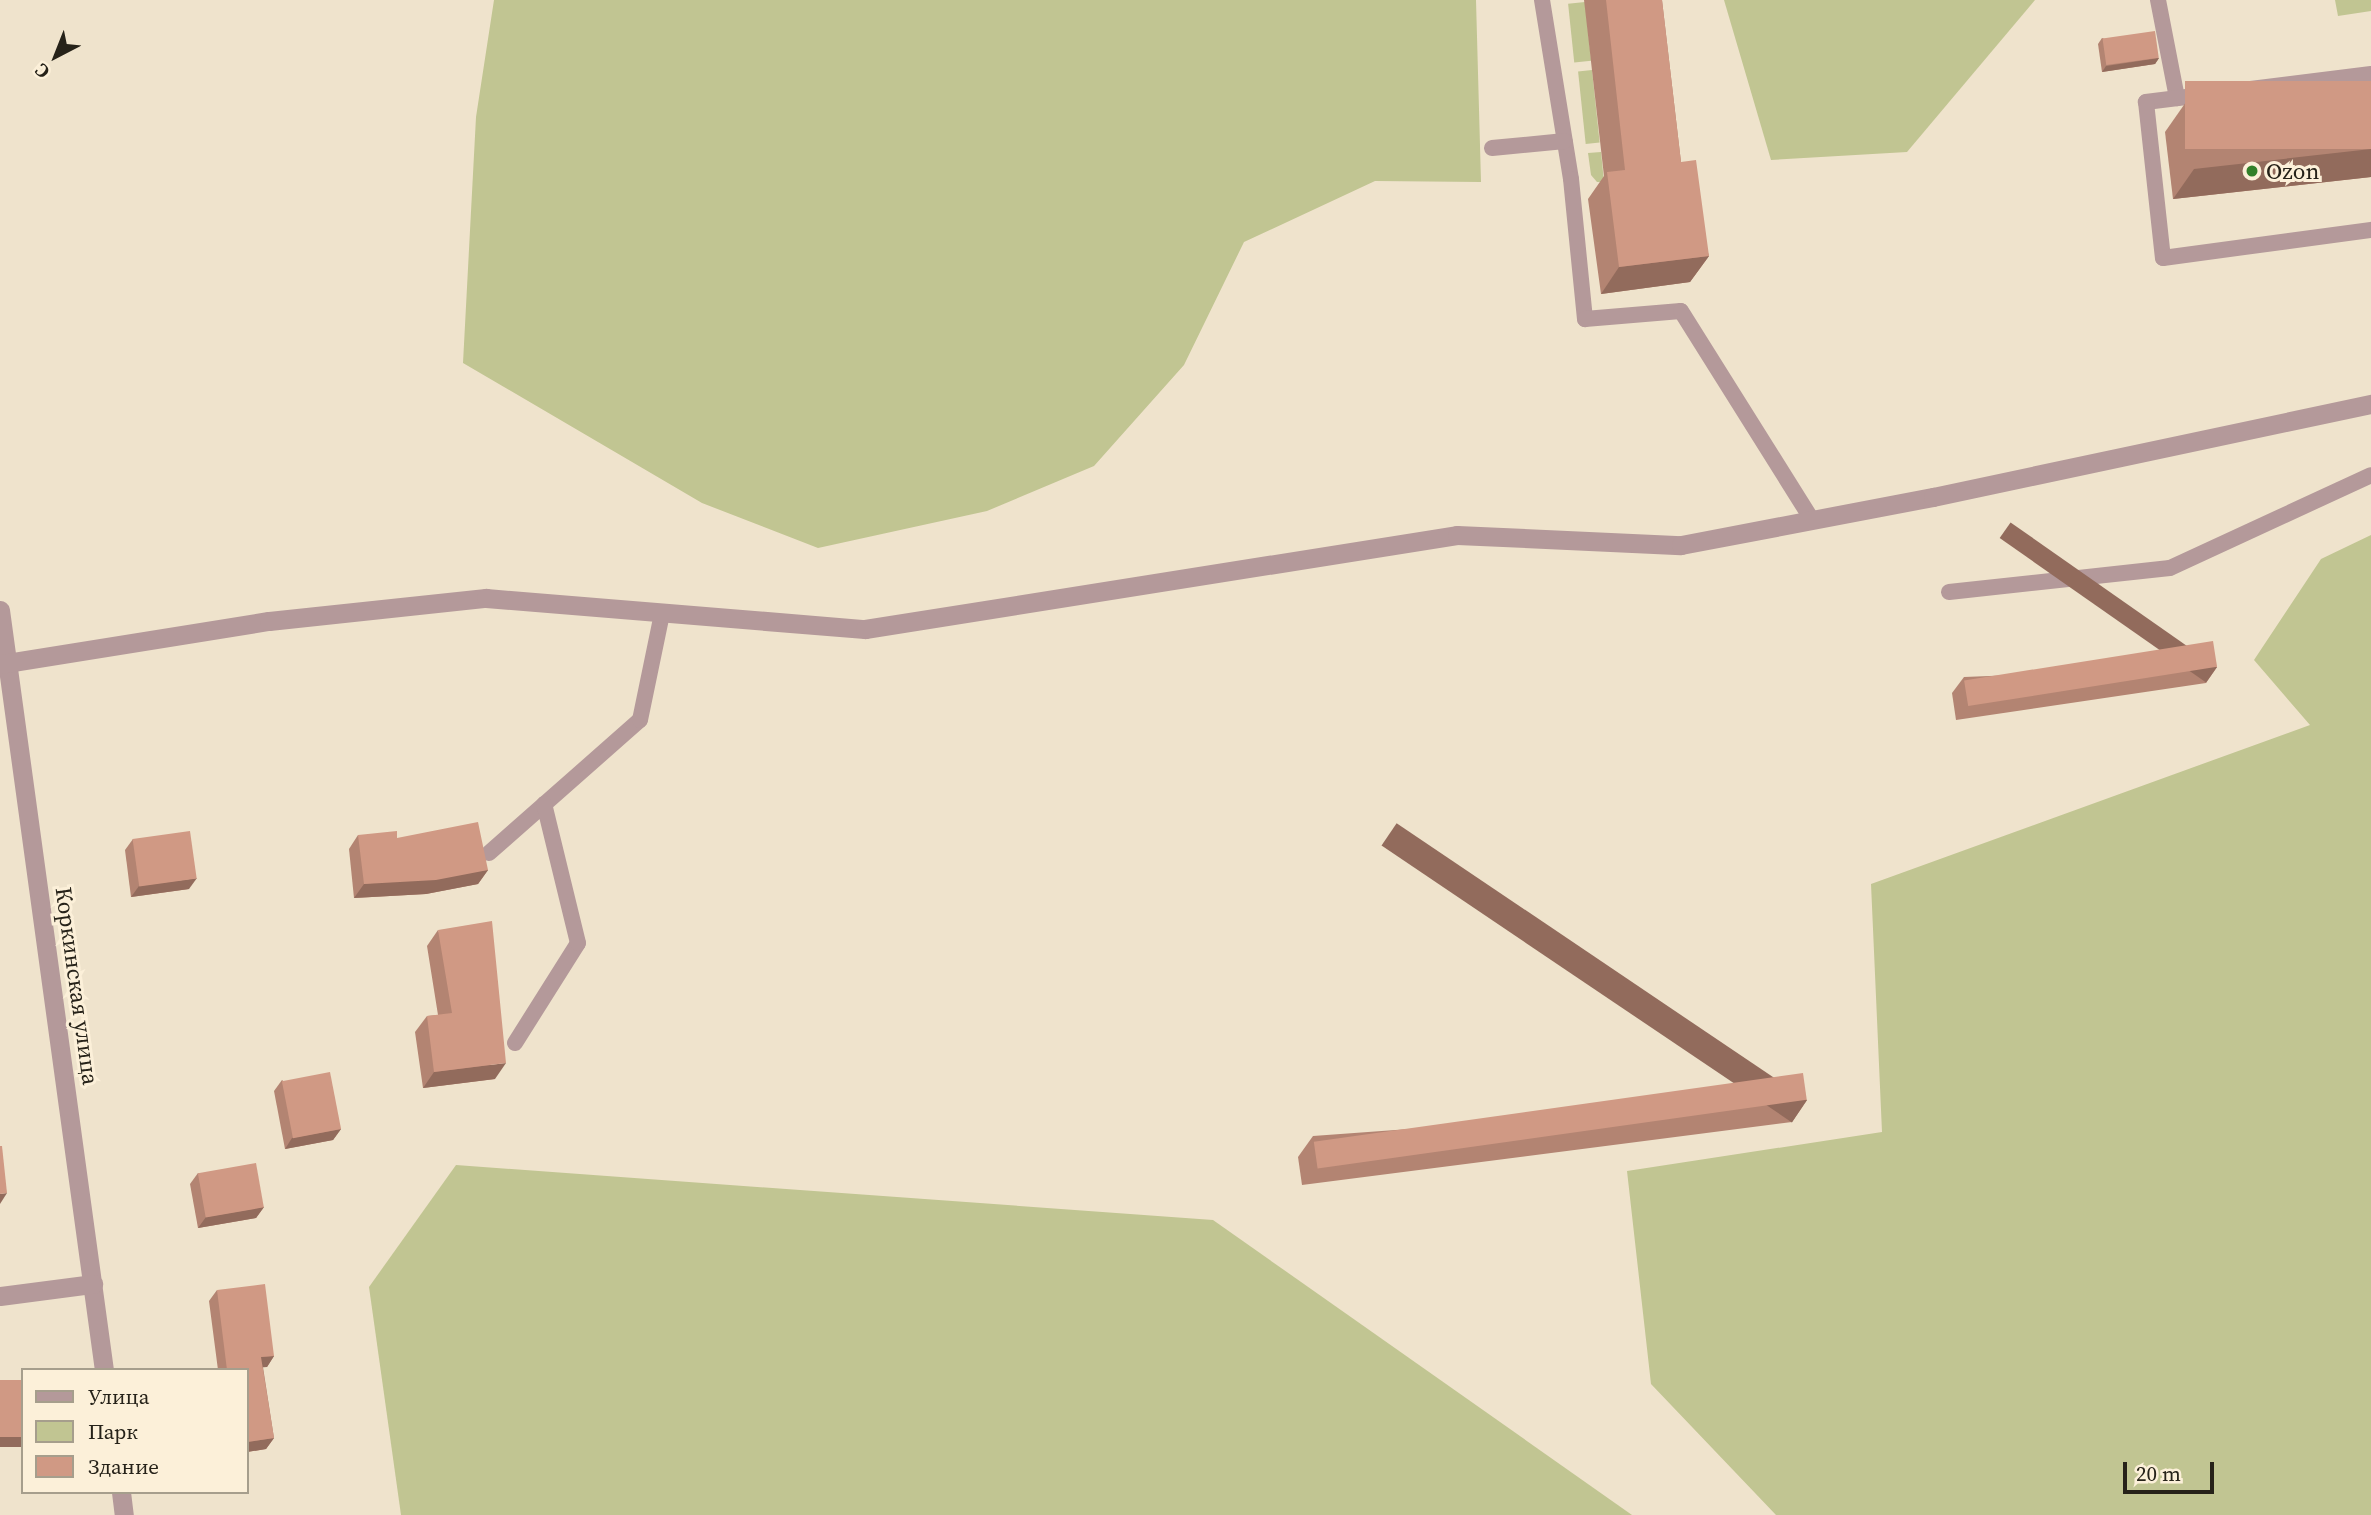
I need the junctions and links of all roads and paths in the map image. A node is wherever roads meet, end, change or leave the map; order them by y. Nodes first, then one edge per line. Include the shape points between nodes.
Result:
1 (1542, 0) edge
2 (2158, 0) edge
3 (2371, 74) edge
4 (2177, 98) junction
5 (1565, 141) junction
6 (1492, 148) dead end
7 (2371, 230) edge
8 (2371, 404) edge
9 (2371, 475) edge
10 (1812, 520) junction
11 (1950, 592) dead end
12 (0, 610) edge
13 (662, 614) junction
14 (4, 663) edge
15 (544, 804) junction
16 (489, 853) dead end
17 (514, 1043) dead end
18 (93, 1284) junction
19 (0, 1296) edge
20 (104, 1368) edge
21 (121, 1494) edge
22 (124, 1515) edge

1 - 5 lane
2 - 4 lane
3 - 4 lane
4 - 7 lane via 2146,103 2163,258
5 - 6 lane
5 - 10 lane via 1585,319 1681,311
8 - 10 street
9 - 11 lane via 2171,568
10 - 13 street via 1681,544 1457,535 865,629
12 - 14 street, Коркинская улица
13 - 14 street via 486,598 269,621
13 - 15 lane via 640,720
14 - 18 street, Коркинская улица
15 - 16 lane
15 - 17 lane via 578,943
18 - 19 street
18 - 20 street, Коркинская улица
21 - 22 street

